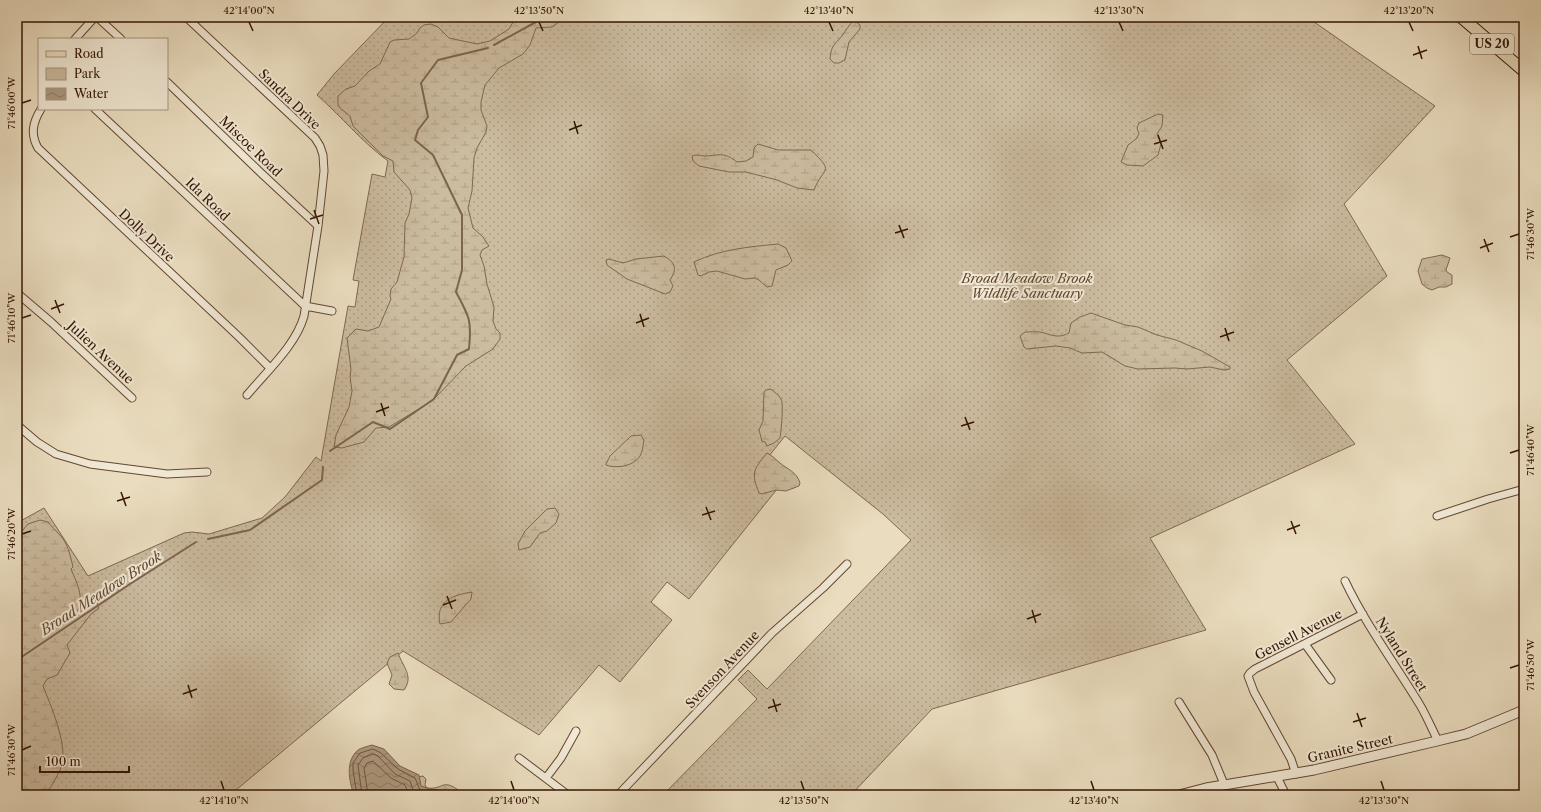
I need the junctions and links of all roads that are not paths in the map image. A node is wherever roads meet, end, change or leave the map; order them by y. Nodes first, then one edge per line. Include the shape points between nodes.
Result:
1 (96, 17) edge
2 (186, 17) edge
3 (1461, 17) edge
4 (76, 38) edge
5 (120, 38) edge
6 (1524, 71) edge
7 (168, 83) edge
8 (41, 110) edge
9 (96, 110) edge
10 (318, 226) junction
11 (17, 293) edge
12 (305, 306) junction
13 (332, 311) dead end
14 (270, 368) junction
15 (247, 395) dead end
16 (132, 398) dead end
17 (17, 425) edge
18 (207, 472) dead end
19 (1524, 489) edge
20 (1437, 516) dead end
21 (847, 564) dead end
22 (1345, 581) dead end
23 (1363, 614) junction
24 (1305, 644) junction
25 (1331, 680) dead end
26 (1179, 702) dead end
27 (1524, 710) edge
28 (576, 731) dead end
29 (1438, 741) junction
30 (518, 758) dead end
31 (1296, 774) junction
32 (1277, 777) junction
33 (546, 778) junction
34 (1224, 784) junction
35 (568, 795) edge
36 (618, 795) edge
37 (1179, 795) edge
38 (1286, 795) edge

1 - 4 street
1 - 5 street
2 - 10 street, Sandra Drive via 318,142 324,160
3 - 6 main road, US 20
7 - 10 street, Miscoe Road
8 - 14 street, Dolly Drive via 33,129 38,148
9 - 12 street, Ida Road
10 - 12 street, Sandra Drive
11 - 16 street, Julien Avenue
12 - 13 street
12 - 14 street, Sandra Drive via 301,328 296,337
14 - 15 street, Sandra Drive
17 - 18 street via 56,454 90,464 167,474
19 - 20 street
21 - 36 street, Svenson Avenue via 772,633
22 - 23 street, Nyland Street
23 - 24 street, Gensell Avenue
23 - 29 street, Nyland Street via 1421,707
24 - 25 street
24 - 31 street, Gensell Avenue via 1250,672 1248,679 1291,759
26 - 34 street via 1212,755
27 - 29 street, Granite Street via 1466,734
28 - 33 street
29 - 31 street, Granite Street
30 - 33 street
31 - 32 street, Granite Street
32 - 34 street, Granite Street
32 - 38 street
33 - 35 street
34 - 37 street, Granite Street

